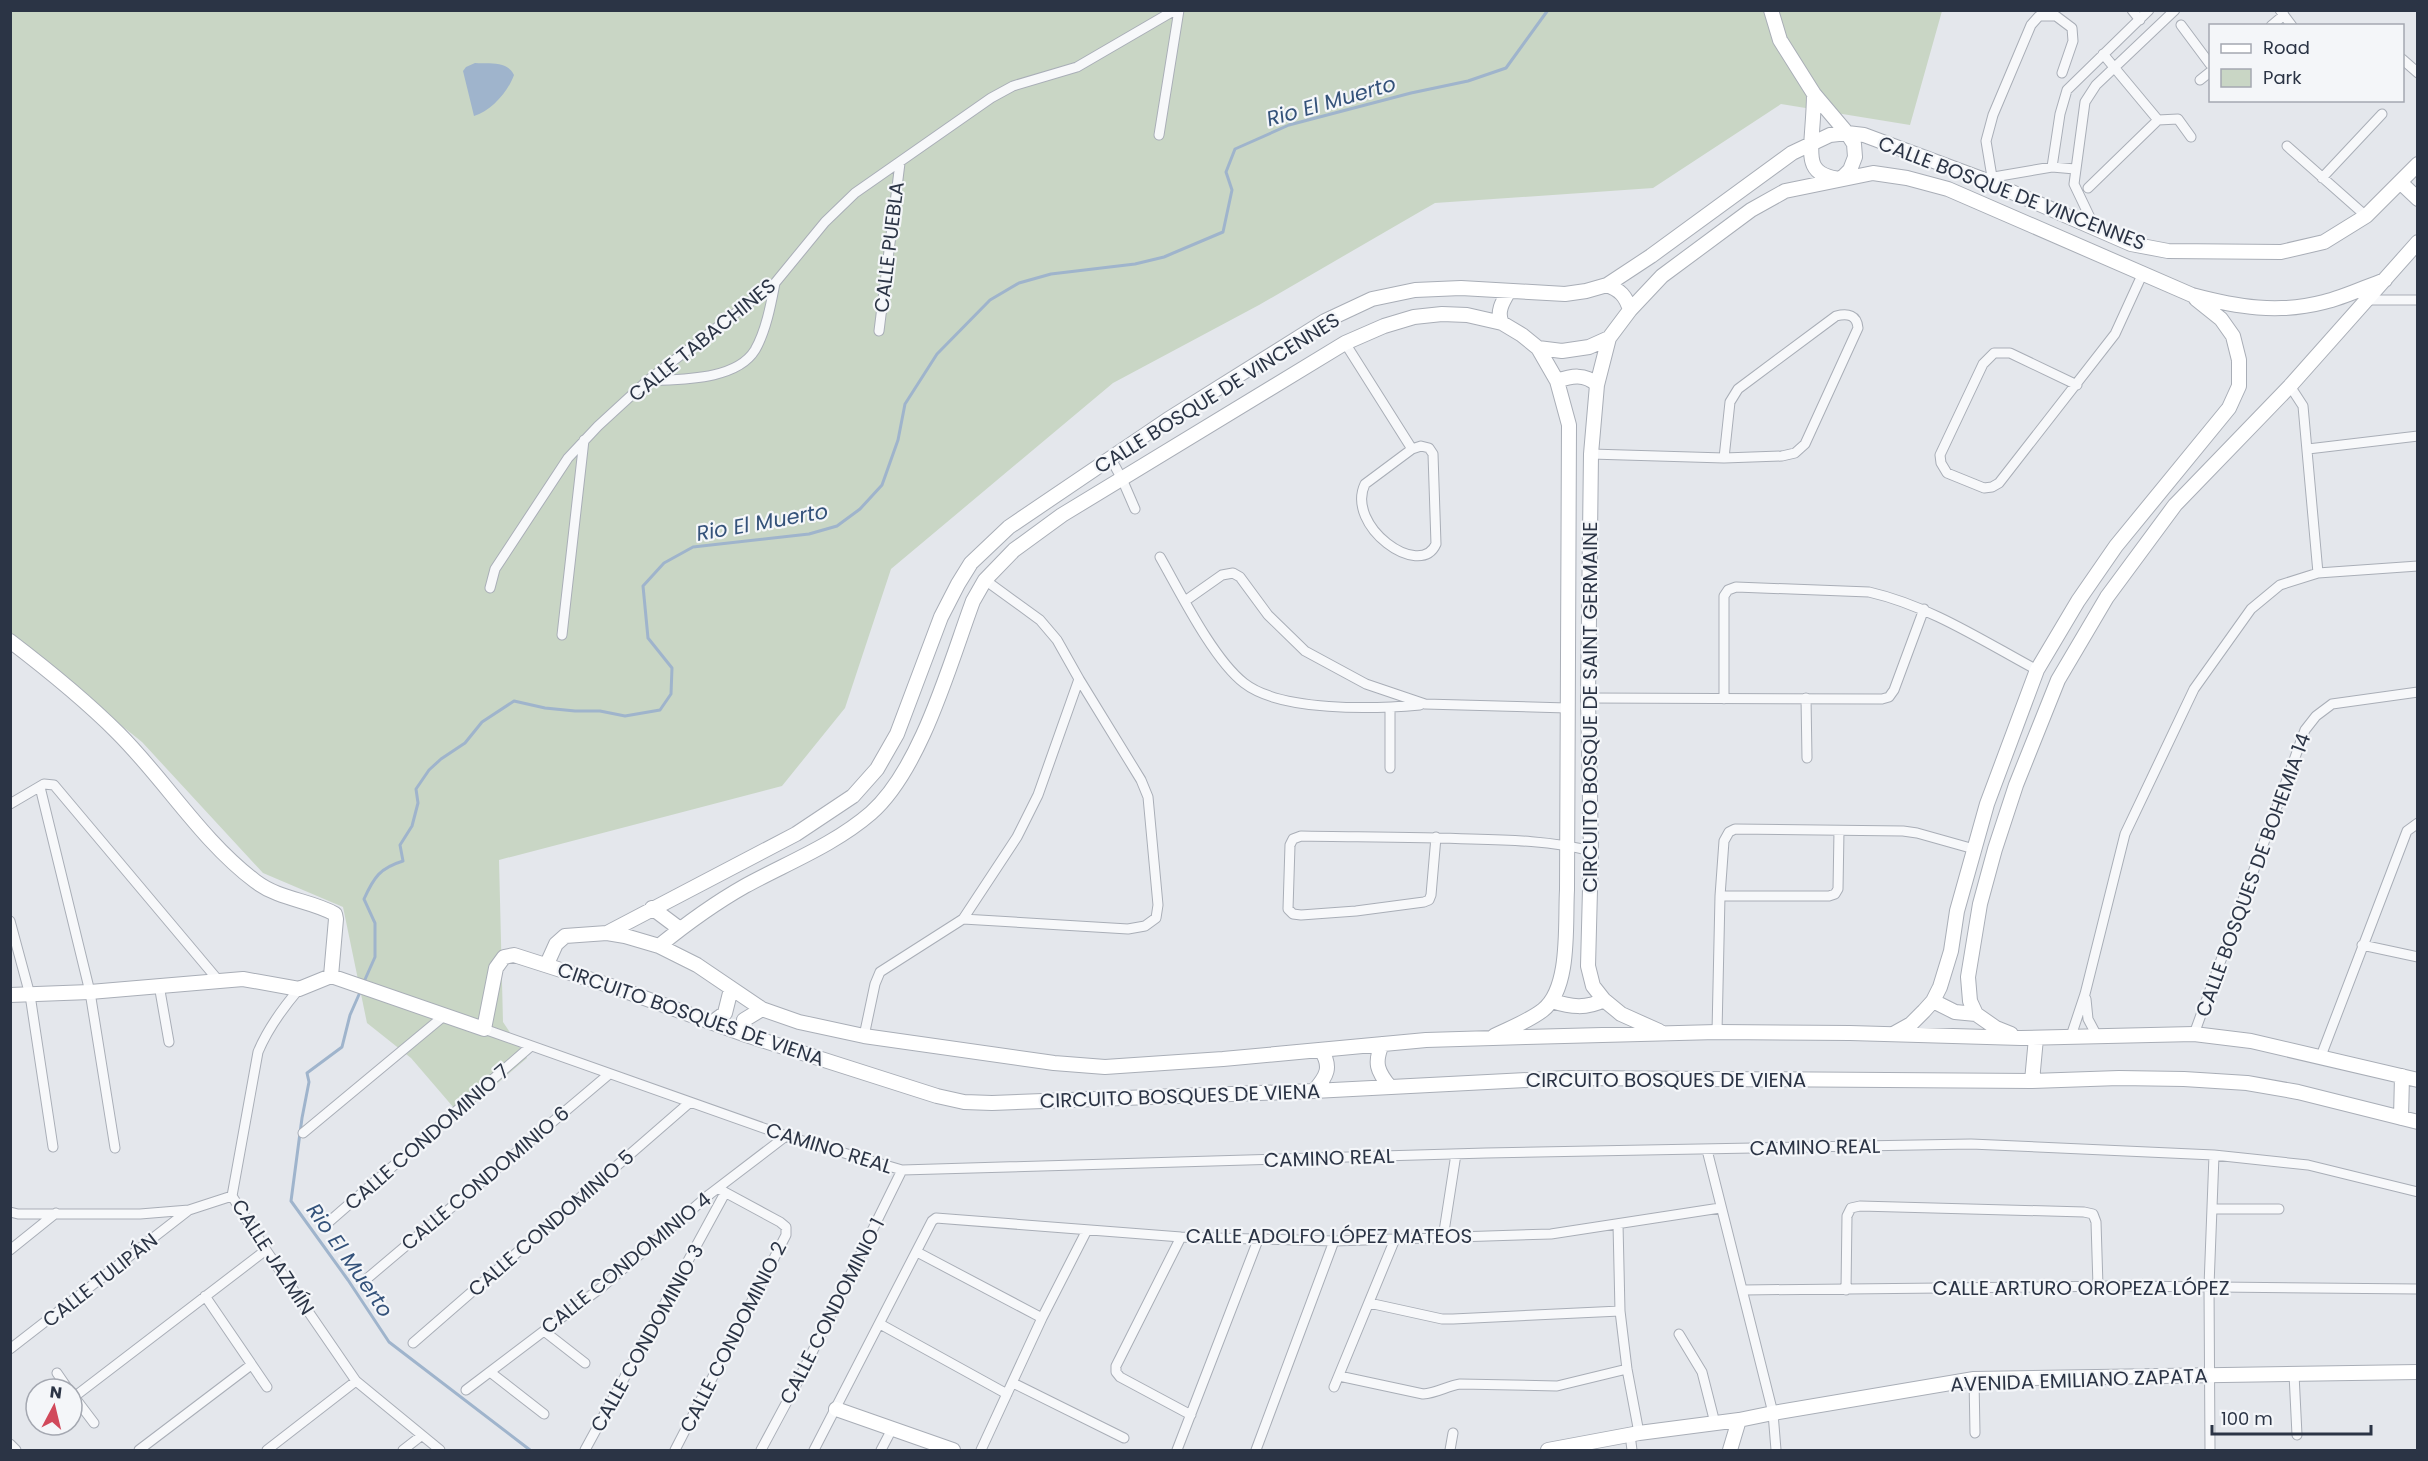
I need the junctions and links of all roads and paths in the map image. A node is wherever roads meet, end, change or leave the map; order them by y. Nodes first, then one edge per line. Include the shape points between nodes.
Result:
1 (1177, 10) edge
2 (1771, 10) edge
3 (2132, 10) edge
4 (2149, 10) edge
5 (2175, 10) edge
6 (2140, 20) junction
7 (2181, 25) dead end
8 (2103, 54) junction
9 (2404, 60) edge
10 (2209, 61) edge
11 (2114, 67) junction
12 (2417, 72) edge
13 (2062, 73) dead end
14 (2209, 73) edge
15 (2200, 80) dead end
16 (1814, 93) junction
17 (2382, 114) dead end
18 (2158, 120) junction
19 (1847, 133) junction
20 (1159, 135) dead end
21 (2191, 136) dead end
22 (1811, 144) junction
23 (2287, 146) dead end
24 (900, 163) junction
25 (2418, 164) edge
26 (2052, 167) junction
27 (2075, 169) junction
28 (1987, 178) junction
29 (2322, 178) junction
30 (1841, 179) junction
31 (2400, 182) junction
32 (2088, 188) dead end
33 (2418, 199) edge
34 (2366, 216) junction
35 (2096, 230) junction
36 (2418, 242) edge
37 (2142, 274) junction
38 (2385, 280) junction
39 (775, 283) junction
40 (1607, 285) junction
41 (1509, 291) junction
42 (2192, 295) junction
43 (2367, 300) junction
44 (2418, 300) edge
45 (1630, 310) junction
46 (1502, 323) junction
47 (879, 331) dead end
48 (1610, 338) junction
49 (1345, 344) junction
50 (1538, 348) junction
51 (647, 381) junction
52 (1557, 381) junction
53 (1597, 385) junction
54 (2077, 385) junction
55 (2290, 386) junction
56 (2418, 436) edge
57 (584, 440) junction
58 (1412, 449) junction
59 (2308, 449) junction
60 (1592, 454) junction
61 (1724, 458) junction
62 (1111, 459) junction
63 (1122, 479) junction
64 (1135, 509) dead end
65 (1160, 557) dead end
66 (2418, 566) edge
67 (2318, 573) junction
68 (986, 580) junction
69 (490, 588) dead end
70 (1185, 601) junction
71 (1924, 609) junction
72 (562, 635) dead end
73 (10, 641) edge
74 (2037, 670) junction
75 (1078, 679) junction
76 (2418, 693) edge
77 (1588, 698) junction
78 (1806, 698) junction
79 (1724, 699) junction
80 (1425, 704) junction
81 (1390, 708) junction
82 (1567, 708) junction
83 (1807, 758) dead end
84 (1390, 768) dead end
85 (40, 786) junction
86 (10, 804) edge
87 (2418, 823) edge
88 (1839, 831) junction
89 (1436, 837) junction
90 (1566, 845) junction
91 (1974, 849) junction
92 (1591, 851) junction
93 (1720, 896) junction
94 (652, 908) junction
95 (963, 919) junction
96 (10, 921) edge
97 (680, 928) junction
98 (607, 933) junction
99 (2362, 945) junction
100 (659, 946) junction
101 (2418, 957) edge
102 (547, 964) junction
103 (335, 977) junction
104 (218, 980) junction
105 (159, 985) junction
106 (299, 989) junction
107 (731, 989) junction
108 (90, 992) junction
109 (2085, 994) junction
110 (10, 995) edge
111 (30, 995) junction
112 (1604, 1000) junction
113 (1552, 1001) junction
114 (1933, 1001) junction
115 (762, 1010) junction
116 (445, 1014) junction
117 (1976, 1014) junction
118 (713, 1022) junction
119 (484, 1029) junction
120 (1717, 1032) junction
121 (1670, 1034) junction
122 (1893, 1034) junction
123 (2194, 1034) junction
124 (746, 1035) junction
125 (864, 1035) junction
126 (2070, 1036) junction
127 (2097, 1036) junction
128 (1491, 1038) junction
129 (2021, 1038) junction
130 (2036, 1038) junction
131 (169, 1042) dead end
132 (1382, 1044) junction
133 (531, 1046) junction
134 (1321, 1050) junction
135 (2321, 1056) junction
136 (608, 1075) junction
137 (2402, 1076) junction
138 (2418, 1080) edge
139 (2032, 1081) junction
140 (1390, 1087) junction
141 (1314, 1091) junction
142 (689, 1103) junction
143 (2401, 1118) junction
144 (2418, 1122) edge
145 (303, 1133) dead end
146 (786, 1136) junction
147 (53, 1147) dead end
148 (115, 1148) dead end
149 (1707, 1150) junction
150 (1455, 1154) junction
151 (2214, 1155) junction
152 (902, 1170) junction
153 (722, 1191) junction
154 (2418, 1192) edge
155 (232, 1196) junction
156 (1720, 1208) junction
157 (2212, 1209) junction
158 (2279, 1209) dead end
159 (189, 1210) junction
160 (10, 1212) edge
161 (56, 1213) junction
162 (1618, 1224) junction
163 (323, 1227) dead end
164 (1087, 1230) junction
165 (1181, 1237) junction
166 (1443, 1238) junction
167 (1395, 1239) junction
168 (1258, 1240) junction
169 (1334, 1241) junction
170 (10, 1250) edge
171 (266, 1250) junction
172 (917, 1252) junction
173 (363, 1282) dead end
174 (2098, 1286) junction
175 (2209, 1286) junction
176 (2418, 1289) edge
177 (1744, 1290) junction
178 (1846, 1290) junction
179 (205, 1296) junction
180 (1369, 1303) junction
181 (1620, 1311) junction
182 (1042, 1318) junction
183 (880, 1324) junction
184 (544, 1331) junction
185 (1679, 1334) dead end
186 (413, 1343) dead end
187 (10, 1349) edge
188 (585, 1363) dead end
189 (251, 1365) junction
190 (1627, 1369) junction
191 (490, 1372) junction
192 (2418, 1372) edge
193 (57, 1373) dead end
194 (2294, 1374) junction
195 (2209, 1375) junction
196 (1339, 1376) junction
197 (60, 1377) edge
198 (1974, 1379) junction
199 (356, 1381) junction
200 (1013, 1383) junction
201 (84, 1384) edge
202 (267, 1387) dead end
203 (1334, 1387) dead end
204 (466, 1390) dead end
205 (1007, 1394) junction
206 (836, 1408) junction
207 (84, 1410) edge
208 (1773, 1413) junction
209 (544, 1414) dead end
210 (1191, 1415) junction
211 (1739, 1420) junction
212 (94, 1423) dead end
213 (1714, 1424) junction
214 (892, 1429) junction
215 (1452, 1432) dead end
216 (1975, 1433) dead end
217 (1634, 1434) junction
218 (2297, 1435) dead end
219 (421, 1436) junction
220 (1124, 1438) dead end
221 (10, 1443) edge
222 (16, 1450) edge
223 (139, 1450) edge
224 (267, 1450) edge
225 (403, 1450) edge
226 (440, 1450) edge
227 (585, 1450) edge
228 (675, 1450) edge
229 (760, 1450) edge
230 (814, 1450) edge
231 (881, 1450) edge
232 (953, 1450) edge
233 (981, 1450) edge
234 (1177, 1450) edge
235 (1256, 1450) edge
236 (1450, 1450) edge
237 (1549, 1450) edge
238 (1632, 1450) edge
239 (1730, 1450) edge
240 (1776, 1450) edge
241 (2210, 1450) edge

1 - 20 street
1 - 24 street, CALLE TABACHINES via 1077,67 1013,86 991,98
2 - 16 main road via 1780,40
3 - 6 street
4 - 6 street
5 - 11 street
6 - 8 street
7 - 10 street
8 - 11 street
8 - 26 street via 2067,90
9 - 12 street
11 - 18 street
11 - 27 street via 2085,102
13 - 28 street via 2073,41 2072,28 2056,16 2039,16 2031,25 1993,114 1986,141
14 - 15 street
16 - 19 main road
16 - 22 main road
17 - 29 street
18 - 21 street via 2178,119
18 - 32 street
19 - 22 main road, CALLE BOSQUE DE VINCENNES via 1830,135
19 - 28 main road, CALLE BOSQUE DE VINCENNES via 1864,135
19 - 30 main road via 1854,144 1855,157
22 - 30 main road via 1810,158 1816,170 1827,178
22 - 40 main road, CALLE BOSQUE DE VINCENNES via 1792,153
23 - 29 street
24 - 39 street, CALLE TABACHINES via 855,193 825,222
24 - 47 street, CALLE PUEBLA
25 - 31 main road
26 - 27 street
26 - 28 street
27 - 35 street via 2074,187
28 - 35 main road, CALLE BOSQUE DE VINCENNES
29 - 34 street
30 - 37 main road, CALLE BOSQUE DE VINCENNES via 1873,173 1948,189
30 - 45 main road, CALLE BOSQUE DE VINCENNES via 1785,190 1751,210 1662,276
31 - 33 main road
31 - 34 main road
34 - 35 main road, CALLE BOSQUE DE VINCENNES via 2324,242 2281,252 2168,251 2131,244
36 - 38 main road
37 - 42 main road, CALLE BOSQUE DE VINCENNES
37 - 54 street via 2115,334
38 - 42 main road via 2326,302 2294,308 2260,309
38 - 43 main road
39 - 51 street, CALLE TABACHINES
39 - 51 street via 771,307 755,350 743,362 726,372
40 - 41 main road, CALLE BOSQUE DE VINCENNES via 1565,294
40 - 45 main road via 1618,290
41 - 46 main road via 1498,317
41 - 62 main road, CALLE BOSQUE DE VINCENNES via 1415,290 1372,299 1325,321
42 - 74 main road via 2221,319 2233,336 2239,360 2239,386 2229,408 2116,546
43 - 44 street
43 - 55 main road
45 - 48 main road, CALLE BOSQUE DE VINCENNES
46 - 49 main road, CALLE BOSQUE DE VINCENNES via 1467,315 1414,317
46 - 50 main road, CALLE BOSQUE DE VINCENNES
48 - 50 main road via 1589,347 1562,351
48 - 53 main road, CIRCUITO BOSQUE DE SAINT GERMAINE
49 - 58 street
49 - 63 main road, CALLE BOSQUE DE VINCENNES
50 - 52 main road
51 - 57 street, CALLE TABACHINES
52 - 53 main road via 1582,376
52 - 82 main road via 1569,425
53 - 60 main road, CIRCUITO BOSQUE DE SAINT GERMAINE
54 - 54 street via 1992,488 1947,473 1940,455 1983,364 1994,353 2010,353
55 - 59 street via 2303,406
55 - 117 main road via 2168,514 2107,597 2058,680 2016,785 1980,904 1968,977 1970,1001
56 - 59 street
57 - 69 street, CALLE TABACHINES via 495,569
57 - 72 street
58 - 58 street via 1365,484 1361,501 1366,520 1381,539 1417,557 1433,552 1436,544 1433,454 1421,446
59 - 67 street
60 - 61 street
60 - 77 main road, CIRCUITO BOSQUE DE SAINT GERMAINE
61 - 61 street via 1782,456 1795,453 1805,444 1858,328 1852,316 1836,316 1738,388 1730,402
62 - 63 street
62 - 94 main road, CALLE BOSQUE DE VINCENNES via 1009,527 971,563 941,617 897,734 877,770 853,796 796,834
63 - 64 street
63 - 68 main road, CALLE BOSQUE DE VINCENNES via 1014,550
65 - 70 street
66 - 67 street
67 - 109 street via 2280,585 2251,609 2194,689 2125,834
68 - 75 street via 1040,620 1057,640
68 - 97 main road, CALLE BOSQUE DE VINCENNES via 973,601 917,748 872,812 834,840 744,887
70 - 80 street via 1222,574 1233,573 1305,651 1366,684
70 - 81 street via 1217,652 1242,682 1255,690 1291,703
71 - 74 street
71 - 78 street via 1889,697
71 - 79 street via 1869,592 1736,587 1728,590 1724,596
73 - 103 main road via 119,734 214,844 256,882 288,899 335,914
74 - 91 main road
75 - 95 street via 1033,806
75 - 95 street via 1148,797 1156,918 1145,926 1128,929
76 - 123 street, CALLE BOSQUES DE BOHEMIA 14 via 2332,704 2305,730
77 - 79 street
77 - 92 main road, CIRCUITO BOSQUE DE SAINT GERMAINE
78 - 79 street
78 - 83 street
80 - 81 street
80 - 82 street
81 - 84 street
82 - 90 main road
85 - 86 street
85 - 104 street via 54,785
85 - 108 street
87 - 99 street via 2407,831
88 - 91 street via 1917,833
88 - 93 street via 1729,832 1724,841
88 - 93 street via 1835,894
89 - 89 street via 1293,839 1288,909 1293,914 1356,911 1429,900
89 - 90 street
90 - 92 street
90 - 113 main road via 1563,966
91 - 114 main road via 1951,951
92 - 112 main road, CIRCUITO BOSQUE DE SAINT GERMAINE via 1588,966 1593,986
93 - 120 street
94 - 97 main road
94 - 98 main road, CALLE BOSQUE DE VINCENNES
95 - 125 street via 880,972
96 - 111 street
97 - 100 main road, CALLE BOSQUE DE VINCENNES
98 - 100 main road, CIRCUITO BOSQUES DE VIENA
98 - 102 main road, CIRCUITO BOSQUES DE VIENA via 566,936 556,944
99 - 101 street
99 - 135 street
100 - 107 main road, CIRCUITO BOSQUES DE VIENA via 697,965
102 - 118 main road, CIRCUITO BOSQUES DE VIENA
102 - 119 main road via 514,955 504,957 496,968
103 - 106 main road
103 - 116 main road, CAMINO REAL
104 - 105 main road
104 - 106 main road via 243,979
105 - 108 main road
105 - 131 street
106 - 155 street, CALLE JAZMÍN via 270,1026 258,1052
107 - 115 main road, CIRCUITO BOSQUES DE VIENA
107 - 118 main road via 725,1013
108 - 111 main road
108 - 148 street
109 - 126 street
109 - 127 street via 2088,1019
110 - 111 main road
111 - 147 street
112 - 113 main road via 1581,1007
112 - 121 main road, CIRCUITO BOSQUE DE SAINT GERMAINE via 1621,1014
113 - 128 main road
114 - 117 main road via 1955,1012
114 - 122 main road via 1911,1024
115 - 124 main road via 744,1020
115 - 125 main road, CIRCUITO BOSQUES DE VIENA via 798,1022
116 - 119 main road, CAMINO REAL
116 - 145 street
117 - 129 main road
118 - 124 main road, CIRCUITO BOSQUES DE VIENA
119 - 133 street, CAMINO REAL
120 - 121 main road, CIRCUITO BOSQUES DE VIENA
120 - 122 main road, CIRCUITO BOSQUES DE VIENA
121 - 128 main road, CIRCUITO BOSQUES DE VIENA
122 - 129 main road, CIRCUITO BOSQUES DE VIENA
123 - 127 main road, CIRCUITO BOSQUES DE VIENA
123 - 135 main road, CIRCUITO BOSQUES DE VIENA
124 - 141 main road, CIRCUITO BOSQUES DE VIENA via 964,1102
125 - 134 main road, CIRCUITO BOSQUES DE VIENA via 1054,1063 1105,1066
126 - 127 main road, CIRCUITO BOSQUES DE VIENA
126 - 130 main road, CIRCUITO BOSQUES DE VIENA
128 - 132 main road, CIRCUITO BOSQUES DE VIENA
129 - 130 main road, CIRCUITO BOSQUES DE VIENA
130 - 139 main road
132 - 134 main road, CIRCUITO BOSQUES DE VIENA
132 - 140 main road via 1376,1068
133 - 136 street, CAMINO REAL
133 - 163 street, CALLE CONDOMINIO 7
134 - 141 main road via 1329,1069
135 - 137 main road, CIRCUITO BOSQUES DE VIENA
136 - 142 street, CAMINO REAL
136 - 173 street, CALLE CONDOMINIO 6
137 - 138 main road, CIRCUITO BOSQUES DE VIENA
137 - 143 main road
139 - 140 main road, CIRCUITO BOSQUES DE VIENA via 1566,1078
139 - 143 main road, CIRCUITO BOSQUES DE VIENA via 2119,1078 2247,1083
140 - 141 main road, CIRCUITO BOSQUES DE VIENA
142 - 146 street, CAMINO REAL
142 - 186 street, CALLE CONDOMINIO 5
143 - 144 main road, CIRCUITO BOSQUES DE VIENA
146 - 152 street, CAMINO REAL
146 - 153 street, CALLE CONDOMINIO 4
149 - 150 street, CAMINO REAL
149 - 151 street, CAMINO REAL via 1971,1144
149 - 156 street
150 - 152 street, CAMINO REAL
150 - 166 street
151 - 154 street, CAMINO REAL via 2308,1165
151 - 157 street
152 - 229 street, CALLE CONDOMINIO 1
153 - 184 street, CALLE CONDOMINIO 4
153 - 227 street, CALLE CONDOMINIO 3
153 - 228 street, CALLE CONDOMINIO 2 via 780,1222 786,1227 786,1235
155 - 159 street
155 - 171 street, CALLE JAZMÍN
156 - 162 street, CALLE ADOLFO LÓPEZ MATEOS
156 - 177 street
157 - 158 street
157 - 175 street
159 - 161 street
159 - 187 street, CALLE TULIPÁN
160 - 161 street
161 - 170 street
162 - 166 street, CALLE ADOLFO LÓPEZ MATEOS via 1551,1234
162 - 181 street
164 - 165 street, CALLE ADOLFO LÓPEZ MATEOS
164 - 172 street, CALLE ADOLFO LÓPEZ MATEOS via 936,1218
164 - 182 street
165 - 168 street, CALLE ADOLFO LÓPEZ MATEOS
165 - 210 street via 1116,1372
166 - 167 street, CALLE ADOLFO LÓPEZ MATEOS
167 - 169 street, CALLE ADOLFO LÓPEZ MATEOS
167 - 180 street
168 - 169 street, CALLE ADOLFO LÓPEZ MATEOS
168 - 210 street
169 - 235 street
171 - 179 street
171 - 199 street, CALLE JAZMÍN
172 - 182 street
172 - 183 street
174 - 175 street, CALLE ARTURO OROPEZA LÓPEZ
174 - 178 street, CALLE ARTURO OROPEZA LÓPEZ
174 - 178 street via 2093,1214 1860,1206 1851,1208 1847,1216
175 - 176 street, CALLE ARTURO OROPEZA LÓPEZ
175 - 195 street
177 - 178 street, CALLE ARTURO OROPEZA LÓPEZ
177 - 208 street
179 - 189 street
179 - 201 street
180 - 181 street via 1442,1319
180 - 196 street
181 - 190 street
182 - 200 street
183 - 205 street
183 - 206 street
184 - 188 street
184 - 191 street, CALLE CONDOMINIO 4
185 - 213 street via 1702,1372
189 - 202 street
189 - 223 street
190 - 196 street via 1570,1384 1460,1384 1423,1394
190 - 217 street
191 - 204 street, CALLE CONDOMINIO 4
191 - 209 street
192 - 194 main road, AVENIDA EMILIANO ZAPATA
193 - 197 street
194 - 195 main road, AVENIDA EMILIANO ZAPATA
194 - 218 street
195 - 198 main road, AVENIDA EMILIANO ZAPATA
195 - 241 street
196 - 203 street
198 - 208 main road, AVENIDA EMILIANO ZAPATA
198 - 216 street
199 - 219 street, CALLE JAZMÍN
199 - 224 street
200 - 205 street
200 - 220 street
205 - 233 street
206 - 214 main road
206 - 230 street
207 - 212 street
208 - 211 main road, AVENIDA EMILIANO ZAPATA
208 - 240 street
210 - 234 street
211 - 213 main road, AVENIDA EMILIANO ZAPATA
211 - 239 main road
213 - 217 main road, AVENIDA EMILIANO ZAPATA
214 - 231 street
214 - 232 main road
215 - 236 street
217 - 237 main road, AVENIDA EMILIANO ZAPATA
217 - 238 street
219 - 225 street
219 - 226 street, CALLE JAZMÍN
221 - 222 street

